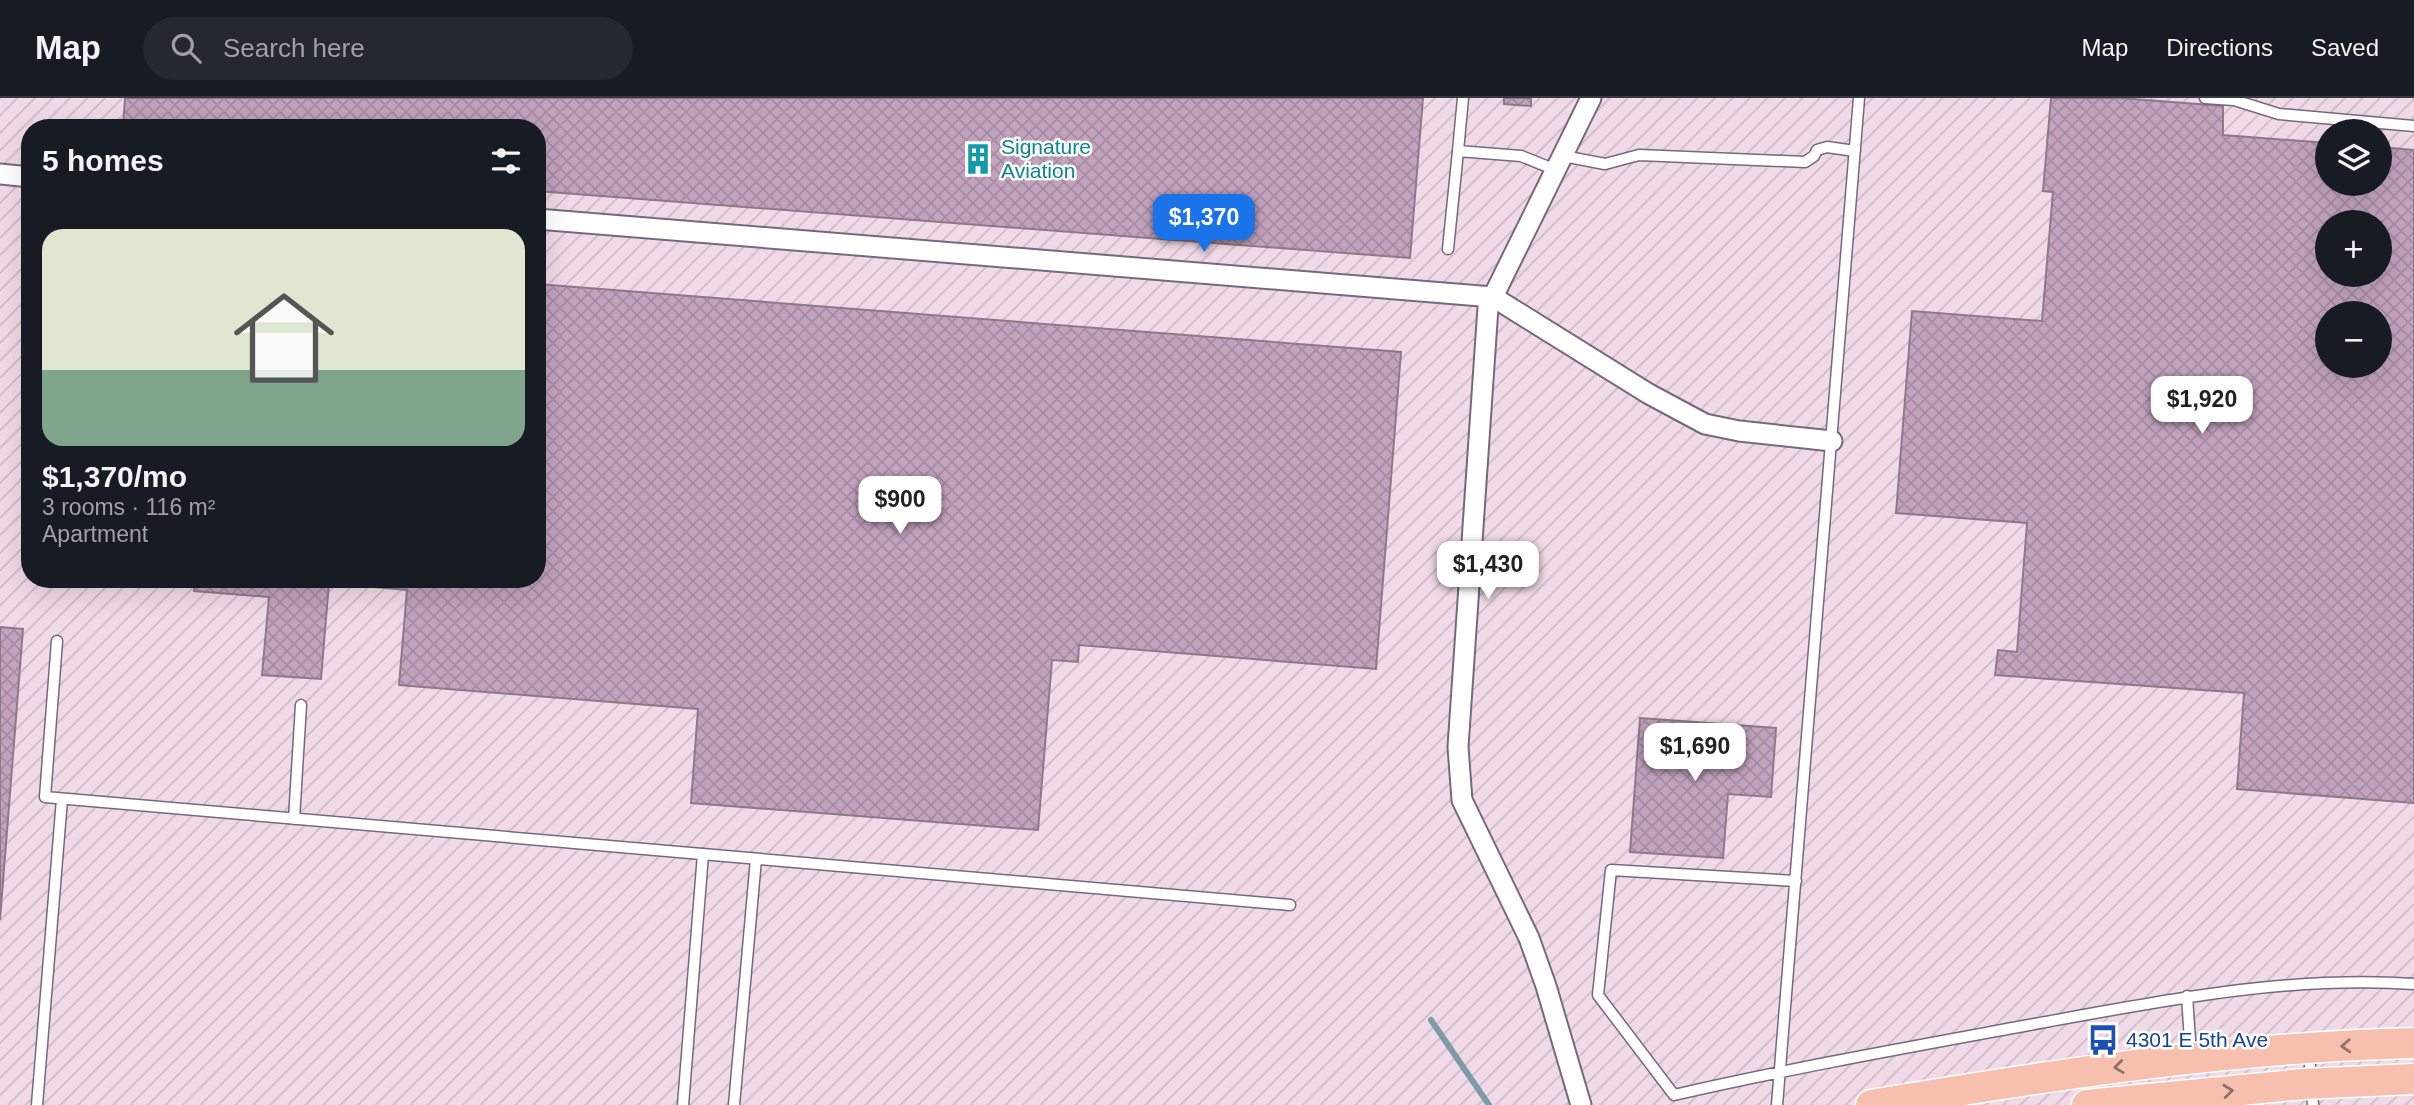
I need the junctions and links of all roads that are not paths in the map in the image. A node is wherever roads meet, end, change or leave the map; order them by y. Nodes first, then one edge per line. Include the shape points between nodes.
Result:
1 (1463, 98) edge
2 (1591, 98) edge
3 (1859, 98) edge
4 (2205, 98) edge
5 (2414, 125) edge
6 (1458, 151) junction
7 (1855, 151) junction
8 (1560, 163) junction
9 (0, 174) edge
10 (21, 176) edge
11 (546, 220) edge
12 (1448, 249) dead end
13 (1493, 297) junction
14 (1832, 441) junction
15 (57, 641) dead end
16 (301, 705) dead end
17 (62, 799) junction
18 (294, 819) junction
19 (703, 854) junction
20 (756, 859) junction
21 (1796, 881) junction
22 (1290, 905) dead end
23 (2414, 984) edge
24 (2187, 996) junction
25 (2414, 1043) edge
26 (2309, 1048) junction
27 (2191, 1059) junction
28 (1780, 1071) junction
29 (2414, 1079) edge
30 (2312, 1094) edge
31 (2107, 1104) edge
32 (37, 1105) edge
33 (683, 1105) edge
34 (734, 1105) edge
35 (1581, 1105) edge
36 (1777, 1105) edge
37 (1871, 1105) edge

1 - 6 lane
2 - 8 street
3 - 7 lane
4 - 5 lane via 2234,100 2279,114
6 - 8 lane
6 - 12 lane
7 - 8 lane via 1827,147 1805,162 1639,155 1605,164
7 - 14 lane
8 - 13 street
9 - 10 street
11 - 13 street
13 - 14 street via 1705,424
13 - 35 street via 1488,307 1458,747 1462,800 1529,938
14 - 21 lane
15 - 17 lane via 46,797
16 - 18 lane
17 - 18 lane
17 - 32 lane
18 - 19 lane
19 - 20 lane
19 - 33 lane
20 - 22 lane
20 - 34 lane
21 - 28 lane
21 - 28 lane via 1611,870 1598,995 1674,1095
23 - 24 lane via 2318,983
24 - 27 lane
24 - 28 lane
25 -> 26 main road
26 - 27 main road
26 - 30 lane
27 -> 37 main road
28 - 36 lane
29 - 30 main road
31 -> 30 main road

